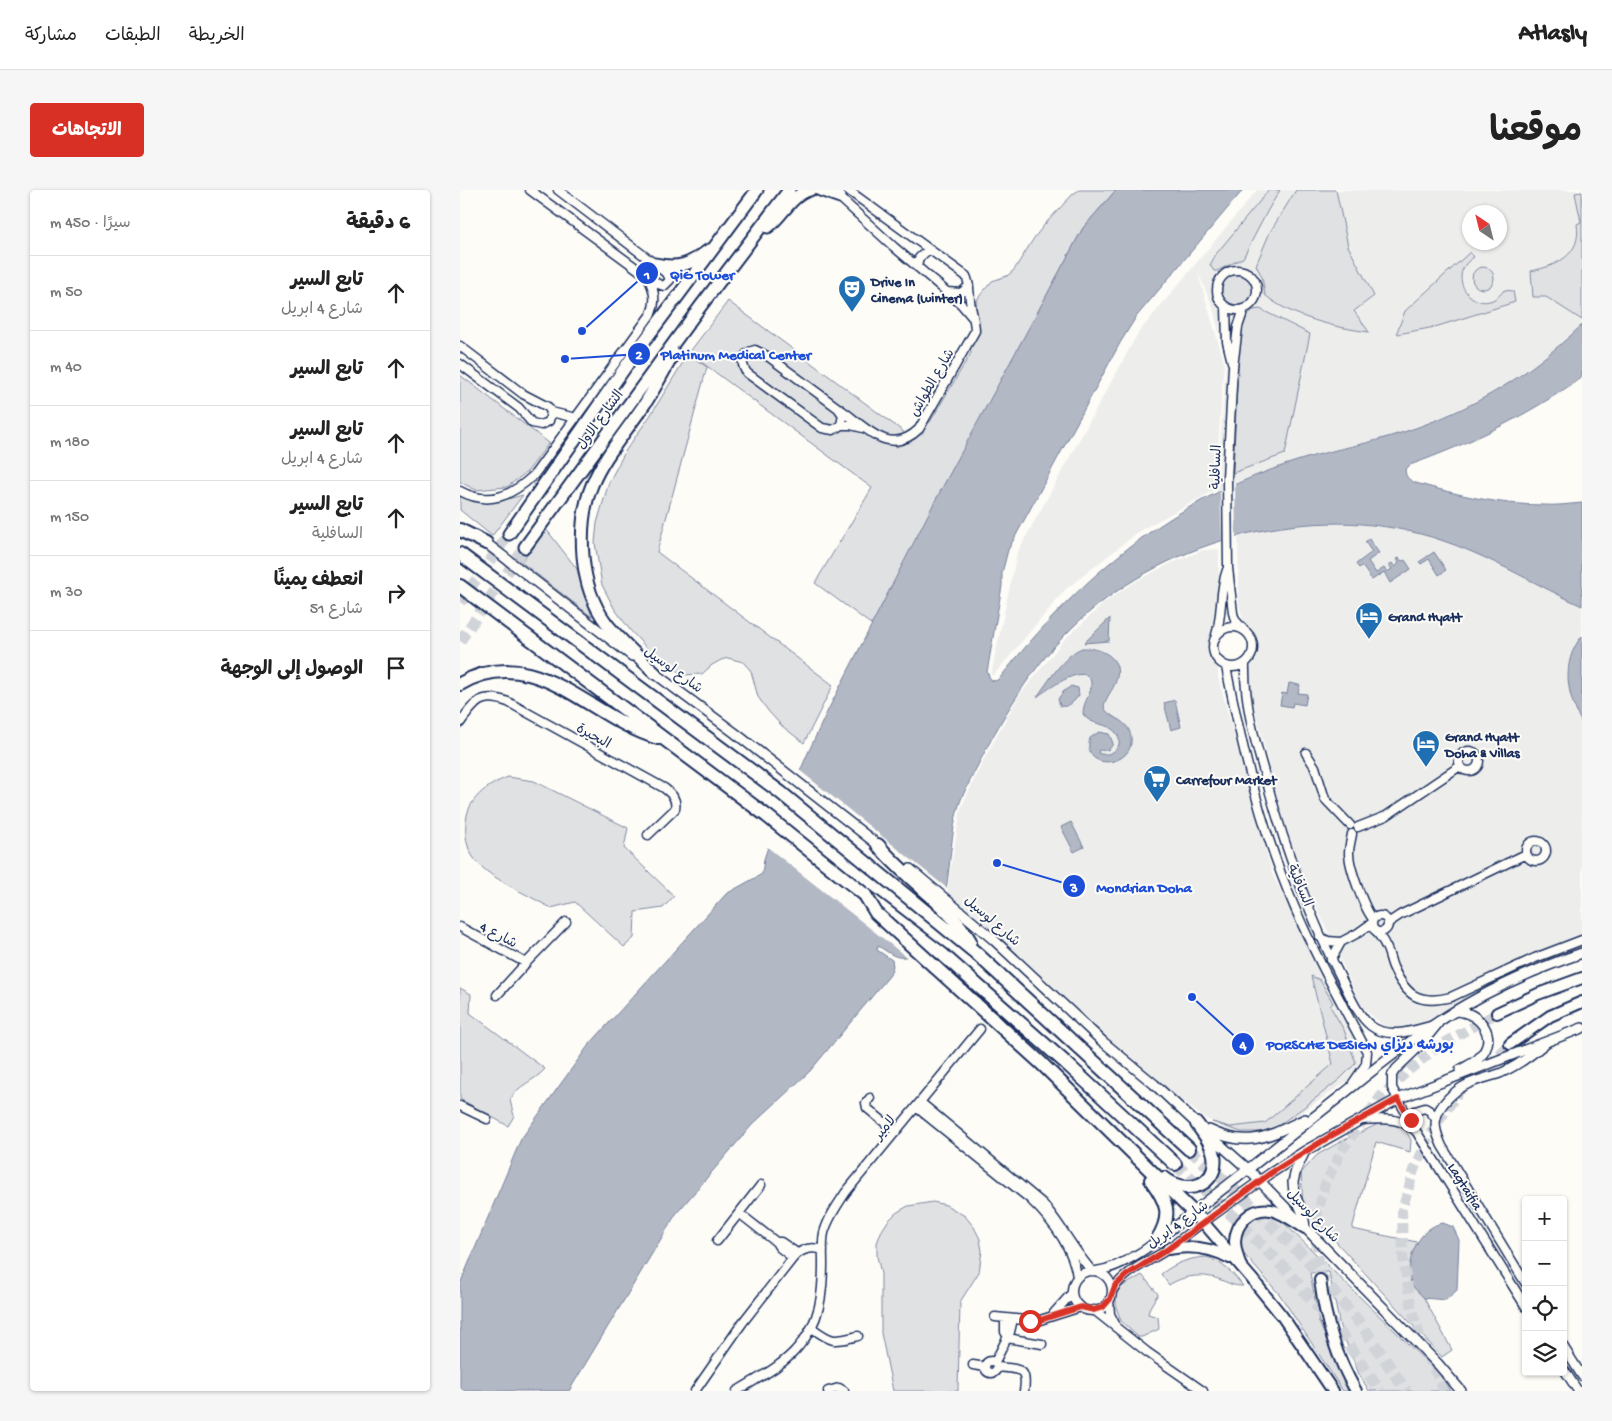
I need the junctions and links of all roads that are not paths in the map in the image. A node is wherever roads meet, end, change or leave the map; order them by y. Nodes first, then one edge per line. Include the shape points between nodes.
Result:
1 (530, 190) edge
2 (558, 190) edge
3 (757, 190) edge
4 (789, 190) edge
5 (810, 190) edge
6 (820, 190) edge
7 (840, 192) edge
8 (756, 234) junction
9 (716, 245) junction
10 (929, 249) junction
11 (655, 264) junction
12 (917, 267) junction
13 (648, 277) junction
14 (969, 286) junction
15 (945, 292) junction
16 (1226, 307) junction
17 (1244, 309) junction
18 (974, 320) junction
19 (688, 324) junction
20 (460, 346) edge
21 (460, 364) edge
22 (1233, 367) junction
23 (838, 408) junction
24 (551, 412) junction
25 (576, 418) junction
26 (841, 425) junction
27 (865, 428) junction
28 (460, 491) edge
29 (460, 523) edge
30 (460, 530) edge
31 (508, 534) tunnel mouth
32 (486, 543) junction
33 (525, 547) tunnel mouth
34 (460, 554) edge
35 (1228, 568) junction
36 (461, 587) edge
37 (1243, 629) junction
38 (1216, 636) junction
39 (1244, 664) junction
40 (1226, 667) junction
41 (655, 673) junction
42 (460, 684) edge
43 (460, 723) edge
44 (668, 741) junction
45 (1306, 753) dead end
46 (1460, 766) dead end
47 (1350, 825) junction
48 (1358, 827) junction
49 (1280, 830) junction
50 (1268, 834) junction
51 (1352, 834) junction
52 (648, 835) dead end
53 (878, 845) joint
54 (1526, 854) dead end
55 (865, 895) junction
56 (955, 921) junction
57 (566, 922) dead end
58 (1379, 924) junction
59 (460, 927) edge
60 (1320, 937) junction
61 (1582, 940) edge
62 (1341, 942) junction
63 (1582, 953) edge
64 (1332, 960) junction
65 (526, 963) junction
66 (1582, 978) edge
67 (498, 995) dead end
68 (1582, 1002) edge
69 (1456, 1011) junction
70 (1497, 1013) tunnel mouth
71 (1437, 1023) junction
72 (1582, 1028) edge
73 (980, 1029) dead end
74 (1548, 1040) junction
75 (1510, 1044) tunnel mouth
76 (1434, 1085) junction
77 (1340, 1096) junction
78 (870, 1098) dead end
79 (1398, 1099) junction
80 (918, 1105) junction
81 (460, 1106) edge
82 (1319, 1113) junction
83 (487, 1119) dead end
84 (1436, 1119) junction
85 (1360, 1120) junction
86 (1411, 1120) junction
87 (1197, 1124) junction
88 (1416, 1131) junction
89 (896, 1132) junction
90 (1190, 1149) tunnel mouth
91 (1305, 1151) junction
92 (1135, 1154) junction
93 (1175, 1164) tunnel mouth
94 (1249, 1170) junction
95 (1260, 1181) junction
96 (761, 1185) dead end
97 (1192, 1212) junction
98 (739, 1213) junction
99 (1203, 1222) junction
100 (1305, 1228) junction
101 (1060, 1229) junction
102 (1157, 1240) junction
103 (717, 1242) dead end
104 (1168, 1249) junction
105 (823, 1250) junction
106 (795, 1256) junction
107 (1119, 1264) junction
108 (1241, 1266) junction
109 (1094, 1271) junction
110 (1127, 1275) junction
111 (1077, 1277) junction
112 (1522, 1277) edge
113 (1320, 1280) tunnel mouth
114 (1072, 1293) junction
115 (1111, 1295) junction
116 (1522, 1301) edge
117 (1081, 1307) junction
118 (1094, 1310) junction
119 (995, 1317) dead end
120 (1009, 1318) junction
121 (1046, 1318) junction
122 (812, 1328) junction
123 (1120, 1330) junction
124 (858, 1336) dead end
125 (1007, 1337) junction
126 (1042, 1344) dead end
127 (1567, 1352) edge
128 (996, 1365) junction
129 (973, 1366) dead end
130 (1567, 1374) edge
131 (1582, 1376) edge
132 (695, 1391) edge
133 (737, 1391) edge
134 (828, 1391) edge
135 (844, 1391) edge
136 (1024, 1391) edge
137 (1203, 1391) edge
138 (1334, 1391) edge
139 (1356, 1391) edge
140 (1461, 1391) edge
141 (1578, 1391) edge

1 - 13 street
2 - 11 street
3 - 9 main road, الشارع الاول
4 - 8 main road, الشارع الاول
5 - 8 main road via 793,199 770,225
6 - 7 main road
7 - 10 street
7 - 12 street
8 - 19 main road, الشارع الاول
9 - 11 main road via 700,257 678,266
9 - 31 main road, الشارع الاول
10 - 12 street via 919,258
10 - 14 street, شارع الطواش via 966,276
11 - 13 street via 668,275 669,283 661,286
12 - 15 street
13 - 25 street, الشارع الاول via 655,298 651,314
14 - 15 street via 961,293
14 - 18 street, شارع الطواش
15 - 18 street
16 - 17 street
16 - 17 street via 1218,296 1219,282 1225,273 1240,270 1253,276 1258,289 1254,301
16 - 22 street, السافلية via 1227,342
17 - 22 street, السافلية via 1238,327
18 - 27 street, شارع الطواش via 973,335 912,435 905,440 888,440 878,438
19 - 33 main road, الشارع الاول
19 - 41 main road via 654,389 601,464 590,489 582,525 584,567 590,594 607,623
20 - 24 street via 523,394 546,404
21 - 24 street via 535,424 547,423
22 - 35 street, السافلية via 1227,478
23 - 26 street via 843,415
23 - 26 street, شارع الطواش via 762,352 755,350 744,355 742,366 747,373 822,428 833,430
23 - 27 street, شارع الطواش
24 - 25 street
25 - 28 street, الشارع الاول via 534,476 509,495 476,497
26 - 27 street, شارع الطواش
29 - 32 street, شارع لوسيل
30 - 32 highway
32 - 41 street, شارع لوسيل
34 - 56 highway, شارع لوسيل
35 - 37 street, السافلية via 1233,613
35 - 38 street, السافلية
36 - 44 highway
37 - 38 street via 1231,627
37 - 39 street via 1253,646 1251,656
38 - 40 street via 1212,646 1214,656
39 - 40 street
39 - 49 street, السافلية via 1244,684 1257,746
40 - 50 street, السافلية via 1244,753
41 - 53 street, شارع لوسيل
42 - 44 highway via 500,671 527,672 556,684 630,728
43 - 52 street, البحيرة via 480,700 498,698 664,788 675,798 675,809
44 - 55 highway
45 - 47 street via 1315,767 1325,799
46 - 48 street via 1386,816
47 - 48 street
47 - 51 street
48 - 51 street via 1358,831
49 - 50 street
49 - 60 street, السافلية
50 - 77 street, السافلية via 1290,895 1320,962 1367,1052 1361,1074
51 - 58 street via 1351,866 1366,903
53 - 56 highway
54 - 58 street
55 - 92 highway, bridge via 876,912
55 - 93 highway via 942,954 1068,1064
56 - 87 street, شارع لوسيل via 994,940
56 - 90 highway, شارع لوسيل via 976,953
57 - 65 street, شارع 4
58 - 61 street via 1394,968 1406,988 1425,1001 1451,997
58 - 62 street
59 - 65 street, شارع 4
60 - 62 street
60 - 64 street, السافلية
62 - 64 street
63 - 69 street, السافلية via 1527,974
64 - 71 street, السافلية via 1350,997 1371,1026 1399,1033
65 - 67 street, شارع 4
66 - 70 main road
68 - 75 main road via 1550,1016
69 - 71 street, السافلية
69 - 76 street via 1471,1013 1482,1023 1487,1044 1480,1058
71 - 77 street, السافلية
71 - 79 street via 1392,1075 1392,1088
72 - 74 street
73 - 80 street, لامير
74 - 76 street
74 - 84 street via 1520,1064 1463,1086 1448,1099
76 - 79 street
77 - 82 street, السافلية
78 - 89 street via 867,1108
79 - 85 street
79 - 86 street
80 - 89 street, لامير
80 - 101 street via 985,1159
81 - 83 street
82 - 87 street via 1270,1136 1238,1141
82 - 94 street, السافلية
84 - 86 street via 1425,1108 1415,1111
84 - 112 street via 1442,1146
85 - 88 street, Lagtaifia via 1396,1119
85 - 91 street
86 - 88 street
87 - 92 highway via 1214,1155 1211,1172 1200,1184 1193,1187 1169,1182
87 - 94 street, شارع لوسيل
88 - 116 street, Lagtaifia
89 - 105 street, لامير via 836,1208 824,1232
91 - 95 street
91 - 100 street via 1293,1182
92 - 97 highway
92 - 102 highway via 1166,1206 1166,1224
94 - 95 street, شارع لوسيل
94 - 97 street, شارع 4 ابريل
95 - 99 street, شارع 4 ابريل
95 - 100 street, شارع لوسيل
96 - 98 street
97 - 99 highway
97 - 102 street, شارع 4 ابريل
98 - 103 street
98 - 106 street via 776,1242 781,1242
99 - 104 street, شارع 4 ابريل
99 - 108 main road
100 - 108 main road via 1272,1210 1248,1215 1240,1222 1235,1243
100 - 140 street, شارع لوسيل
101 - 109 street
101 - 111 street
102 - 107 street, شارع 4 ابريل
104 - 108 main road via 1189,1246 1211,1249
104 - 110 street, شارع 4 ابريل
105 - 106 street via 812,1248
105 - 122 street, لامير via 821,1300
106 - 132 street via 734,1334
107 - 109 street, شارع 4 ابريل
107 - 110 street
108 - 138 main road via 1282,1316
109 - 111 street
109 - 115 street via 1108,1280
110 - 115 street, شارع 4 ابريل via 1118,1282
111 - 114 street
113 - 139 main road via 1331,1333 1346,1375
114 - 117 street
114 - 121 street via 1056,1312
115 - 118 street via 1103,1307
115 - 123 street via 1110,1314
117 - 118 street
117 - 121 street
118 - 123 street
119 - 120 street
120 - 121 street via 1037,1321
120 - 125 street via 1005,1331
122 - 124 street via 836,1342
122 - 133 street, لامير via 787,1359
123 - 137 street
125 - 126 street
125 - 128 street
127 - 131 street
128 - 129 street via 989,1362 985,1367
128 - 136 street via 1022,1372 1026,1378
130 - 141 street
134 - 135 street via 839,1388

